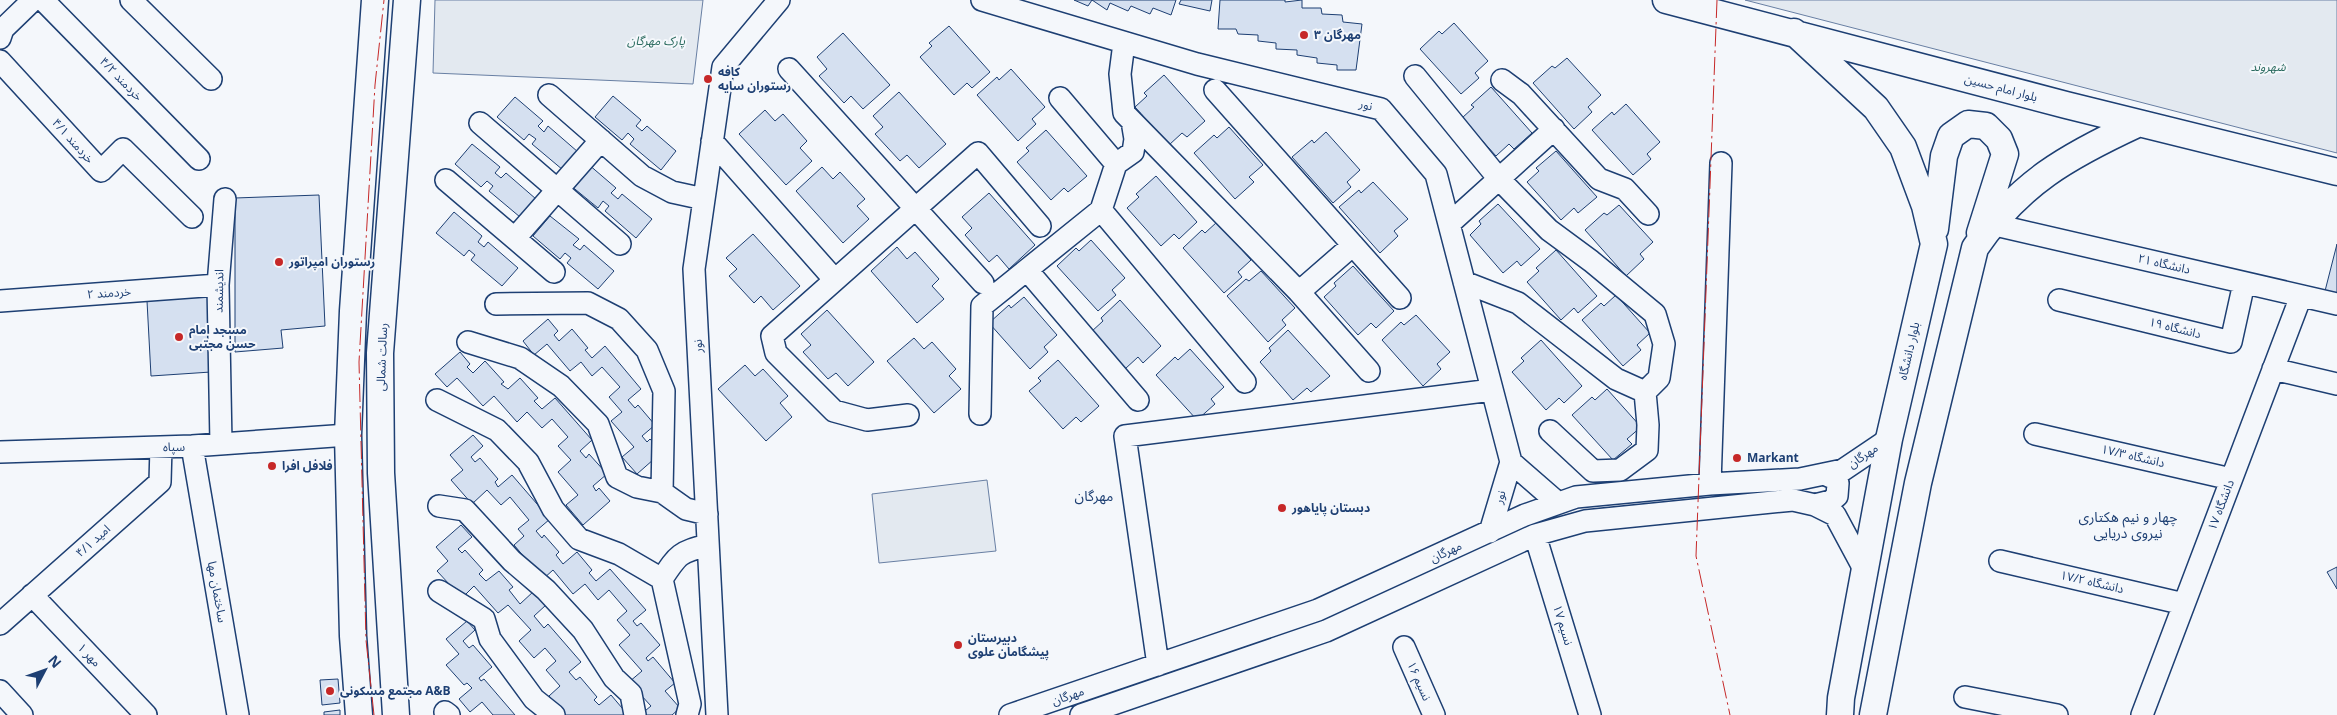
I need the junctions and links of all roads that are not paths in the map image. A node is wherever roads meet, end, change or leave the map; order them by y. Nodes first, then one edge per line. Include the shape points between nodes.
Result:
1 (33, 0) edge
2 (43, 0) edge
3 (131, 0) edge
4 (375, 0) edge
5 (407, 0) edge
6 (779, 0) edge
7 (982, 0) edge
8 (1666, 0) edge
9 (1794, 32) junction
10 (0, 38) edge
11 (1124, 43) junction
12 (0, 61) edge
13 (789, 69) dead end
14 (1415, 76) dead end
15 (211, 79) dead end
16 (1502, 80) dead end
17 (1215, 90) dead end
18 (549, 95) dead end
19 (1060, 98) dead end
20 (1132, 121) junction
21 (480, 123) dead end
22 (2138, 124) junction
23 (1554, 129) junction
24 (600, 140) junction
25 (712, 142) junction
26 (199, 159) dead end
27 (1721, 163) dead end
28 (1116, 164) junction
29 (2337, 172) edge
30 (1499, 179) junction
31 (446, 180) dead end
32 (557, 190) junction
33 (225, 199) dead end
34 (704, 199) junction
35 (916, 208) junction
36 (1101, 210) junction
37 (1648, 214) dead end
38 (192, 217) dead end
39 (1449, 224) junction
40 (1991, 224) junction
41 (1040, 226) dead end
42 (514, 238) junction
43 (620, 244) dead end
44 (1934, 244) junction
45 (1353, 245) junction
46 (1975, 248) junction
47 (1027, 270) junction
48 (554, 272) dead end
49 (834, 279) junction
50 (1464, 282) junction
51 (983, 283) dead end
52 (2244, 283) junction
53 (218, 285) junction
54 (1298, 292) junction
55 (2300, 296) junction
56 (1400, 298) dead end
57 (2059, 300) dead end
58 (0, 301) edge
59 (496, 304) dead end
60 (2337, 304) edge
61 (468, 342) dead end
62 (2273, 369) junction
63 (1369, 371) dead end
64 (1245, 382) dead end
65 (2337, 384) edge
66 (1492, 390) junction
67 (1645, 392) junction
68 (437, 400) dead end
69 (1138, 400) dead end
70 (980, 414) dead end
71 (908, 416) dead end
72 (1550, 431) dead end
73 (2035, 434) dead end
74 (348, 435) junction
75 (1889, 439) junction
76 (221, 444) junction
77 (192, 446) junction
78 (160, 447) junction
79 (0, 452) edge
80 (1511, 462) junction
81 (1824, 474) junction
82 (2231, 479) junction
83 (1710, 484) junction
84 (662, 492) junction
85 (1558, 503) junction
86 (1815, 505) junction
87 (439, 506) dead end
88 (707, 514) junction
89 (1490, 532) junction
90 (1535, 535) junction
91 (708, 545) junction
92 (2000, 561) dead end
93 (1422, 562) junction
94 (662, 579) junction
95 (1862, 580) junction
96 (1431, 583) junction
97 (438, 591) dead end
98 (32, 595) junction
99 (1895, 600) junction
100 (2184, 604) junction
101 (0, 624) edge
102 (1404, 647) dead end
103 (1158, 665) junction
104 (0, 691) edge
105 (1965, 697) dead end
106 (1106, 710) edge
107 (22, 715) edge
108 (146, 715) edge
109 (238, 715) edge
110 (359, 715) edge
111 (396, 715) edge
112 (554, 715) edge
113 (636, 715) edge
114 (687, 715) edge
115 (717, 715) edge
116 (1010, 715) edge
117 (1081, 715) edge
118 (1434, 715) edge
119 (1590, 715) edge
120 (1840, 715) edge
121 (1873, 715) edge
122 (2057, 715) edge
123 (2142, 715) edge

1 - 10 street via 3,29
2 - 26 street, خردمند ۴/۲
3 - 15 street
4 - 74 main road via 353,311
5 - 111 main road, رسالت شمالی via 380,353 381,473
6 - 25 street, نور via 723,67
7 - 11 street, نور
8 - 9 main road, بلوار امام حسین
9 - 22 main road, بلوار امام حسین
9 - 44 main road, بلوار دانشگاه via 1876,108 1903,147 1925,206
11 - 20 street via 1120,74 1124,113
11 - 39 street, نور via 1381,109 1436,174
12 - 38 street, خردمند ۴/۱ via 101,171 123,149
13 - 35 street
14 - 30 street
16 - 23 street via 1522,94
17 - 45 street
18 - 24 street
19 - 28 street
20 - 28 street via 1133,152
20 - 54 street
21 - 32 street
22 - 29 main road, بلوار امام حسین
22 - 40 main road via 2071,157 2029,185
23 - 30 street
23 - 37 street via 1599,179 1625,188
24 - 32 street
24 - 34 street via 642,176 672,192
25 - 34 street, نور
25 - 49 street
27 - 83 street
28 - 36 street
30 - 39 street
30 - 67 street via 1549,230 1655,314 1664,344 1659,378
31 - 42 street
32 - 42 street
32 - 43 street
33 - 53 street, اندیشمند
34 - 88 street, نور via 694,269
35 - 41 street via 978,153
35 - 49 street
35 - 51 street
36 - 47 street
36 - 64 street
39 - 50 street, نور
40 - 46 main road
40 - 52 street, دانشگاه ۲۱
42 - 48 street
44 - 46 main road via 1944,156 1951,136 1968,124 1986,126 1999,139 2005,154
44 - 75 main road, بلوار دانشگاه
45 - 54 street
45 - 56 street
46 - 99 main road via 1918,483
47 - 69 street
47 - 70 street via 982,306
49 - 71 street via 772,336 776,353 834,411 867,420
50 - 66 street, نور
50 - 67 street via 1518,303 1616,380
52 - 55 street, دانشگاه ۲۱
52 - 57 street, دانشگاه ۱۹ via 2231,342
53 - 58 street, خردمند ۲
53 - 76 street, اندیشمند
54 - 63 street
55 - 60 street, دانشگاه ۲۱
55 - 62 street, دانشگاه ۱۷
59 - 84 street via 588,303 619,319 647,350 664,391
61 - 84 street via 520,358 561,386 598,424 617,477 637,487
62 - 65 street
62 - 82 street, دانشگاه ۱۷
66 - 80 street, نور
66 - 103 street via 1125,436
67 - 72 street via 1647,450 1620,470 1593,470
68 - 94 street via 497,430 528,462 553,509 579,539 619,554
73 - 82 street, دانشگاه ۱۷/۳
74 - 76 street, سپاه
74 - 110 main road via 353,636
75 - 81 street, مهرگان via 1844,470
75 - 95 main road, بلوار دانشگاه
76 - 77 street, سپاه
77 - 78 street, سپاه
77 - 109 street, ساختمان مها
78 - 79 street, سپاه
78 - 98 street, امید ۴/۱ via 160,482
80 - 85 street
80 - 89 street, نور
81 - 83 street, مهرگان via 1800,479
81 - 86 street via 1838,483 1837,496
82 - 100 street, دانشگاه ۱۷
83 - 85 street, مهرگان via 1576,496
84 - 88 street via 686,509
85 - 89 street, مهرگان
86 - 90 street, مهرگان via 1793,500 1604,518
86 - 95 street, مهرگان via 1835,515
87 - 113 street via 465,510 512,561 546,590 583,630 614,678 630,694
88 - 91 street, نور
89 - 93 street, مهرگان
90 - 96 street, مهرگان
90 - 119 street, نسیم ۱۷
91 - 94 street via 684,550
91 - 115 street, نور
92 - 100 street, دانشگاه ۱۷/۲
93 - 96 street
93 - 103 street, مهرگان via 1318,610
94 - 114 street via 690,704
95 - 99 main road
95 - 120 main road, بلوار دانشگاه
96 - 106 street, مهرگان via 1326,631
97 - 112 street via 484,619 490,639 534,699
98 - 101 street, امید ۴/۱
98 - 108 street, مهر ۱
99 - 121 main road
100 - 123 street, دانشگاه ۱۷
102 - 118 street, نسیم ۱۶
103 - 116 street, مهرگان
104 - 107 street
105 - 122 street
106 - 117 street, مهرگان

